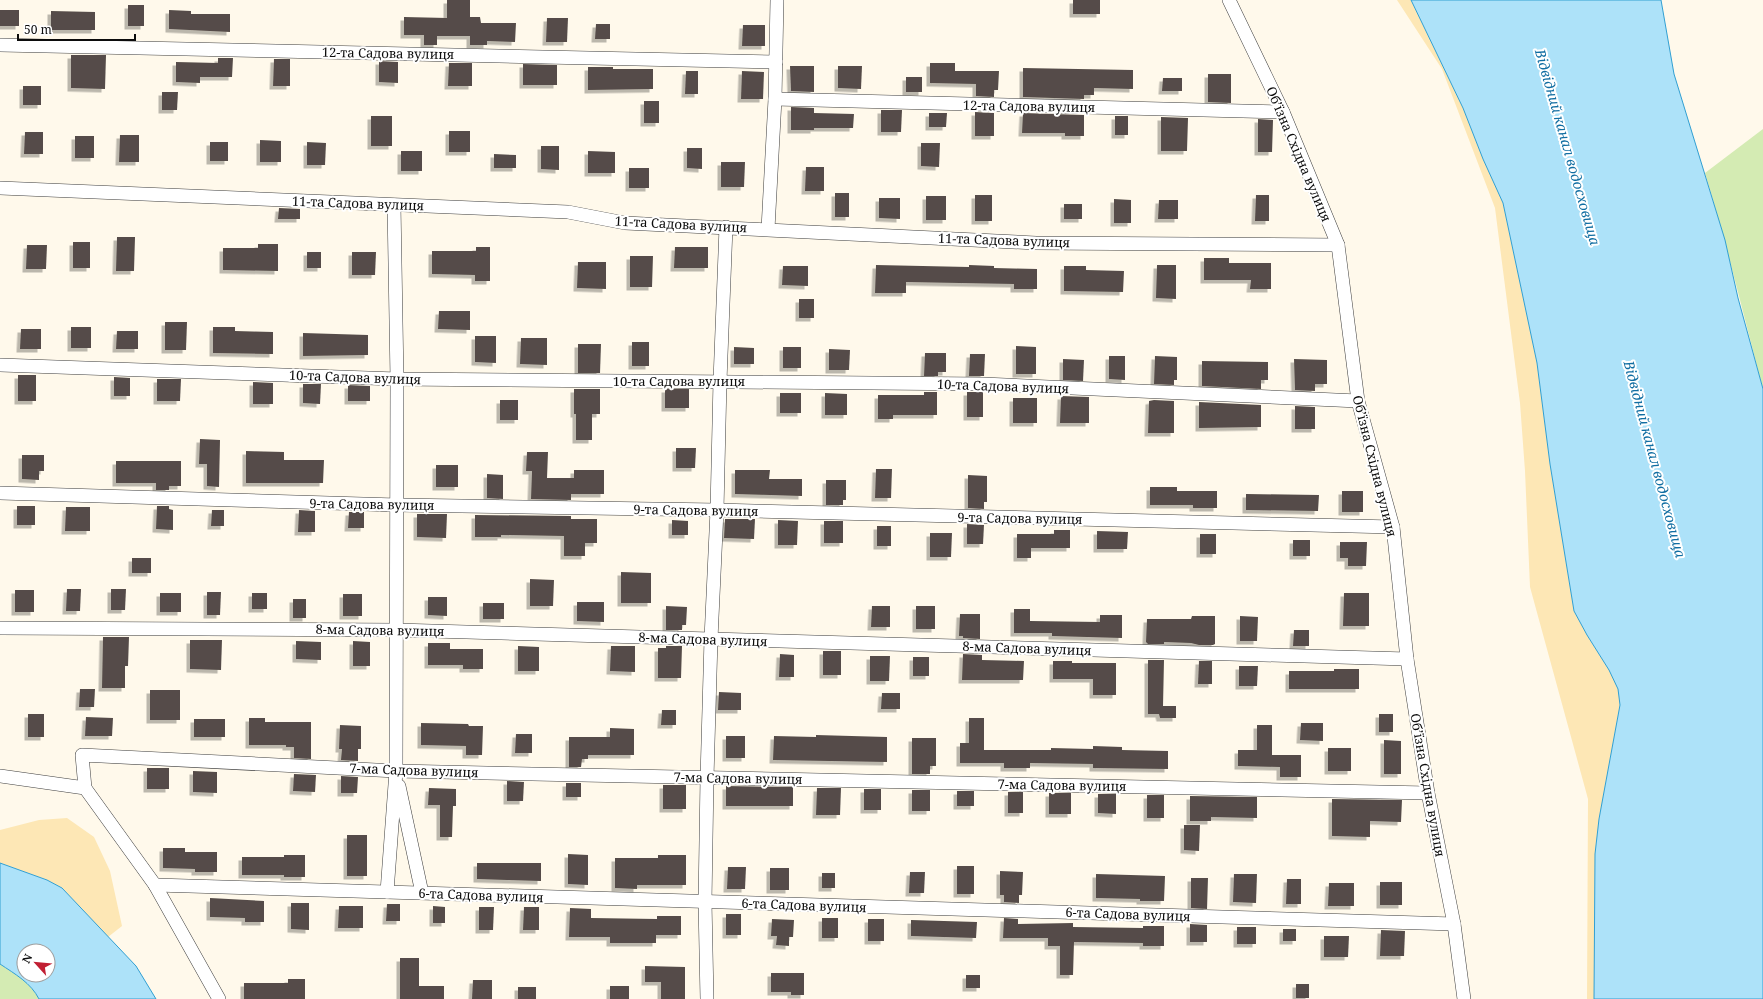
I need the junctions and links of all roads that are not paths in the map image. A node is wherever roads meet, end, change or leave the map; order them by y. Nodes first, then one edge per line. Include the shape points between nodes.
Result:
1 (777, 0) edge
2 (1229, 0) edge
3 (0, 45) edge
4 (776, 62) junction
5 (775, 99) junction
6 (1283, 112) junction
7 (0, 188) edge
8 (394, 205) junction
9 (726, 227) junction
10 (768, 229) junction
11 (1338, 245) junction
12 (0, 365) edge
13 (397, 379) junction
14 (720, 381) junction
15 (1358, 401) junction
16 (0, 493) edge
17 (397, 505) junction
18 (717, 510) junction
19 (1393, 527) junction
20 (0, 628) edge
21 (397, 630) junction
22 (711, 639) junction
23 (1407, 659) junction
24 (396, 771) junction
25 (0, 776) edge
26 (707, 778) junction
27 (85, 788) junction
28 (1428, 793) junction
29 (155, 885) junction
30 (387, 892) junction
31 (422, 893) junction
32 (705, 902) junction
33 (1454, 924) junction
34 (219, 999) edge
35 (707, 999) edge
36 (1464, 999) edge

1 - 4 street
2 - 6 street, Обʼїзна Східна вулиця
3 - 4 street, 12-та Садова вулиця
4 - 5 street
5 - 6 street, 12-та Садова вулиця
5 - 10 street
6 - 11 street, Обʼїзна Східна вулиця
7 - 8 street, 11-та Садова вулиця
8 - 9 street, 11-та Садова вулиця via 568,212 625,223
8 - 13 street
9 - 10 street, 11-та Садова вулиця
9 - 14 street
10 - 11 street, 11-та Садова вулиця via 1036,243
11 - 15 street, Обʼїзна Східна вулиця
12 - 13 street, 10-та Садова вулиця
13 - 14 street, 10-та Садова вулиця
13 - 17 street
14 - 15 street, 10-та Садова вулиця via 983,384
14 - 18 street
15 - 19 street, Обʼїзна Східна вулиця
16 - 17 street, 9-та Садова вулиця
17 - 18 street, 9-та Садова вулиця
17 - 21 street
18 - 19 street, 9-та Садова вулиця
18 - 22 street
19 - 23 street, Обʼїзна Східна вулиця
20 - 21 street, 8-ма Садова вулиця
21 - 22 street, 8-ма Садова вулиця
21 - 24 street
22 - 23 street, 8-ма Садова вулиця
22 - 26 street
23 - 28 street, Обʼїзна Східна вулиця
24 - 26 street, 7-ма Садова вулиця
24 - 27 street, 7-ма Садова вулиця via 82,755
24 - 30 street
24 - 31 street
25 - 27 street
26 - 28 street, 7-ма Садова вулиця
26 - 32 street
27 - 29 street
28 - 33 street, Обʼїзна Східна вулиця
29 - 30 street, 6-та Садова вулиця
29 - 34 street
30 - 31 street, 6-та Садова вулиця
31 - 32 street, 6-та Садова вулиця
32 - 33 street, 6-та Садова вулиця
32 - 35 street
33 - 36 street, Обʼїзна Східна вулиця

